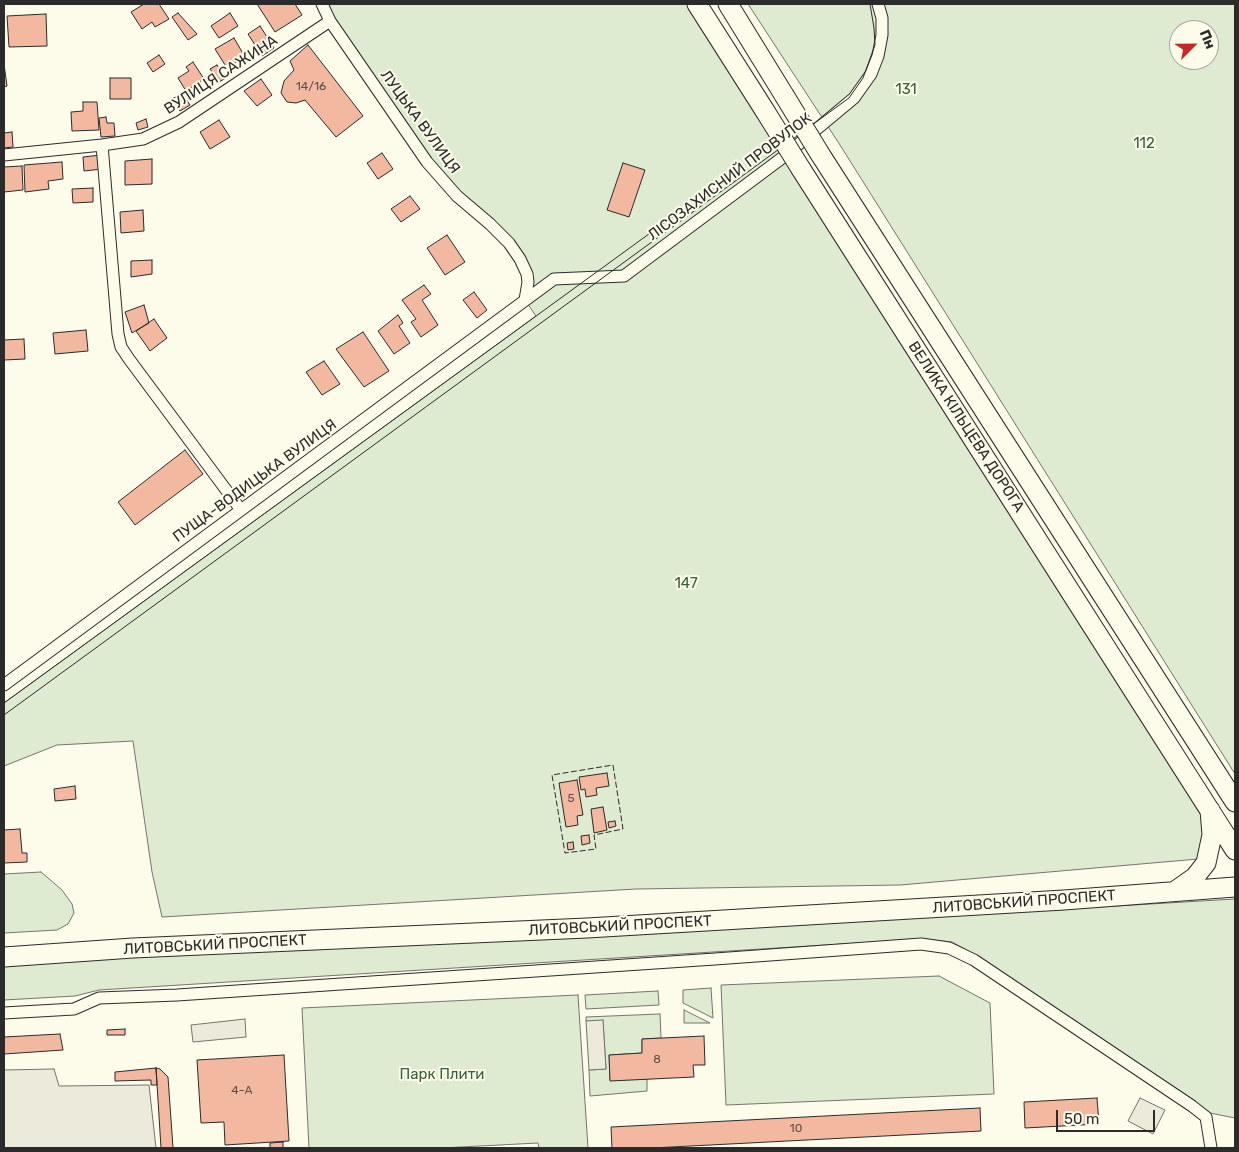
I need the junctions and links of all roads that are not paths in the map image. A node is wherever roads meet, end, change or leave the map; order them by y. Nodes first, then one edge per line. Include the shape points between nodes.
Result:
1 (322, 4) edge
2 (697, 4) edge
3 (728, 4) edge
4 (878, 4) edge
5 (330, 21) junction
6 (102, 145) junction
7 (4, 155) edge
8 (525, 300) junction
9 (241, 510) junction
10 (4, 685) edge
11 (1235, 802) edge
12 (1210, 809) junction
13 (1235, 850) edge
14 (1235, 887) edge
15 (1174, 891) junction
16 (4, 957) edge
17 (4, 1013) edge
18 (1211, 1148) edge

1 - 5 street, ЛУЦЬКА ВУЛИЦЯ
2 - 12 main road, ВЕЛИКА КІЛЬЦЕВА ДОРОГА, bridge
3 - 11 main road, ВЕЛИКА КІЛЬЦЕВА ДОРОГА, bridge via 820,154
4 - 8 street, ЛІСОЗАХИСНИЙ ПРОВУЛОК via 882,35 871,74 854,98 829,120 624,276 554,280
5 - 6 street, ВУЛИЦЯ САЖИНА via 179,122 143,139
5 - 8 street, ЛУЦЬКА ВУЛИЦЯ via 427,162 457,196 509,243 527,274
6 - 7 street, ВУЛИЦЯ САЖИНА
6 - 9 street via 121,347
8 - 9 street, ПУЩА-ВОДИЦЬКА ВУЛИЦЯ
9 - 10 street, ПУЩА-ВОДИЦЬКА ВУЛИЦЯ
12 - 13 main road, ВЕЛИКА КІЛЬЦЕВА ДОРОГА
12 - 15 main road via 1212,835 1206,862 1195,877
14 - 15 main road, ЛИТОВСЬКИЙ ПРОСПЕКТ
15 - 16 main road, ЛИТОВСЬКИЙ ПРОСПЕКТ via 597,928 133,948
17 - 18 street via 74,1009 99,998 921,944 949,948 974,960 1186,1102 1206,1117

